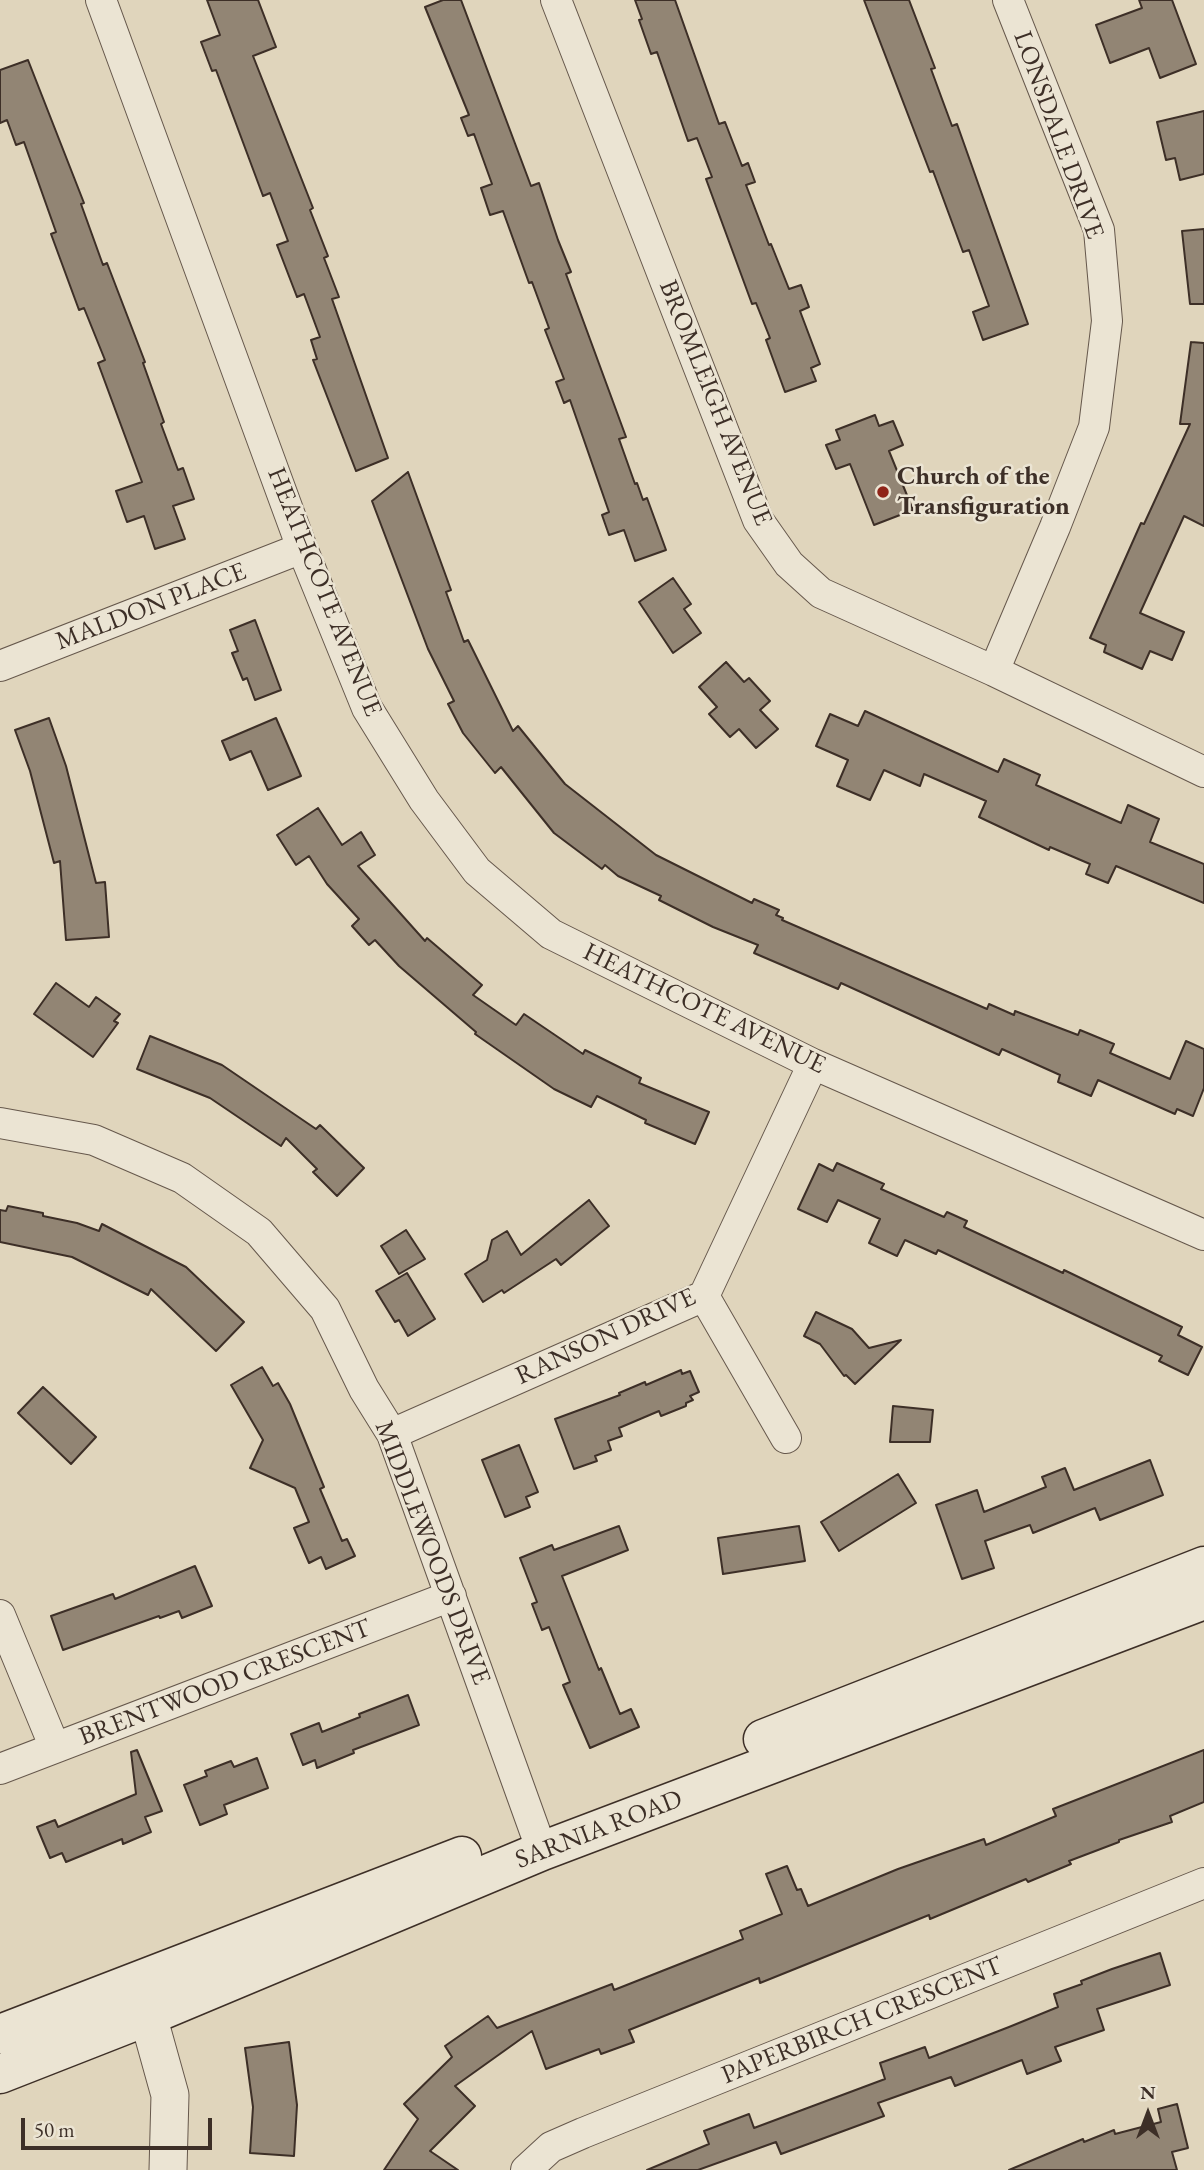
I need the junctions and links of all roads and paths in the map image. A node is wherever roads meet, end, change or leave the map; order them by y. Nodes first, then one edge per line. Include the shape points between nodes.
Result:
1 (101, 0) edge
2 (556, 0) edge
3 (1008, 0) edge
4 (302, 548) junction
5 (0, 666) edge
6 (994, 671) junction
7 (1204, 772) edge
8 (813, 1064) junction
9 (0, 1123) edge
10 (1204, 1235) edge
11 (704, 1296) junction
12 (392, 1434) junction
13 (786, 1438) dead end
14 (1201, 1582) edge
15 (451, 1596) junction
16 (0, 1615) edge
17 (55, 1748) junction
18 (0, 1769) edge
19 (538, 1840) junction
20 (1204, 1883) edge
21 (148, 2016) junction
22 (0, 2034) edge
23 (0, 2074) edge
24 (168, 2170) edge
25 (526, 2170) edge

1 - 4 street, HEATHCOTE AVENUE
2 - 6 street, BROMLEIGH AVENUE via 758,520 789,564 821,593
3 - 6 street, LONSDALE DRIVE via 1099,230 1107,321 1094,427
4 - 5 street, MALDON PLACE
4 - 8 street, HEATHCOTE AVENUE via 367,708 477,872 551,934
6 - 7 street, BROMLEIGH AVENUE
8 - 10 street, HEATHCOTE AVENUE
8 - 11 street, RANSON DRIVE
9 - 12 street, MIDDLEWOODS DRIVE via 94,1140 182,1178 259,1232 325,1309
11 - 12 street, RANSON DRIVE
11 - 13 street
12 - 15 street, MIDDLEWOODS DRIVE
14 - 19 main road, SARNIA ROAD
15 - 17 street, BRENTWOOD CRESCENT
15 - 19 street, MIDDLEWOODS DRIVE
16 - 17 street
17 - 18 street, BRENTWOOD CRESCENT
19 - 21 main road, SARNIA ROAD
19 - 22 main road, SARNIA ROAD
20 - 25 street, PAPERBIRCH CRESCENT via 583,2133 551,2147
21 - 23 main road, SARNIA ROAD
21 - 24 street via 170,2095

